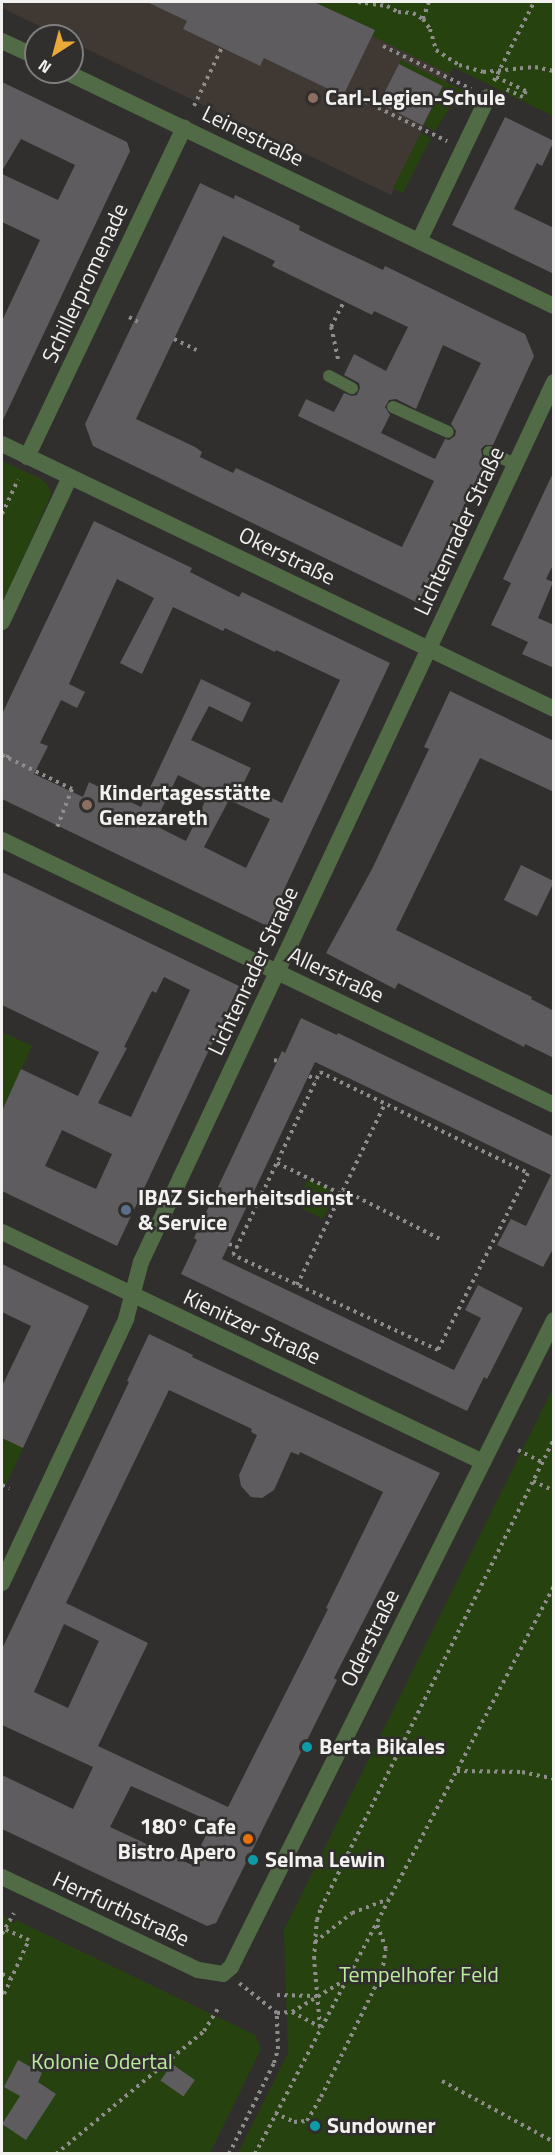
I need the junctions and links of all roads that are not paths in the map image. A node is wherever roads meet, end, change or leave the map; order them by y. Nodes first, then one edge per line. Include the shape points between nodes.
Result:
1 (2, 41) edge
2 (24, 51) edge
3 (84, 81) edge
4 (494, 91) road end
5 (183, 128) junction
6 (419, 241) junction
7 (554, 306) edge
8 (329, 376) dead end
9 (554, 382) edge
10 (352, 388) dead end
11 (393, 407) dead end
12 (448, 432) dead end
13 (2, 444) edge
14 (489, 452) dead end
15 (27, 457) junction
16 (515, 464) junction
17 (70, 477) junction
18 (2, 622) edge
19 (429, 649) junction
20 (554, 709) edge
21 (2, 840) edge
22 (277, 972) junction
23 (554, 1105) edge
24 (2, 1232) edge
25 (132, 1294) junction
26 (554, 1320) edge
27 (483, 1462) junction
28 (2, 1583) edge
29 (2, 1877) edge
30 (223, 1974) joint

1 - 2 street
3 - 5 street, Leinestraße
4 - 6 street
5 - 6 street, Leinestraße
5 - 15 street, Schillerpromenade
6 - 7 street, Leinestraße
8 - 10 lane
9 - 16 street, Lichtenrader Straße
11 - 12 lane
13 - 15 street, Okerstraße
14 - 16 lane
15 - 17 street, Okerstraße
16 - 19 street, Lichtenrader Straße
17 - 18 street
17 - 19 street, Okerstraße
19 - 20 street, Okerstraße
19 - 22 street, Lichtenrader Straße
21 - 22 street, Allerstraße
22 - 23 street, Allerstraße
22 - 25 street, Lichtenrader Straße via 141,1262
24 - 25 street, Kienitzer Straße
25 - 27 street, Kienitzer Straße
25 - 28 street, Lichtenrader Straße via 126,1319
26 - 27 street, Oderstraße
27 - 30 street, Oderstraße via 231,1967
29 - 30 street, Herrfurthstraße via 198,1970

